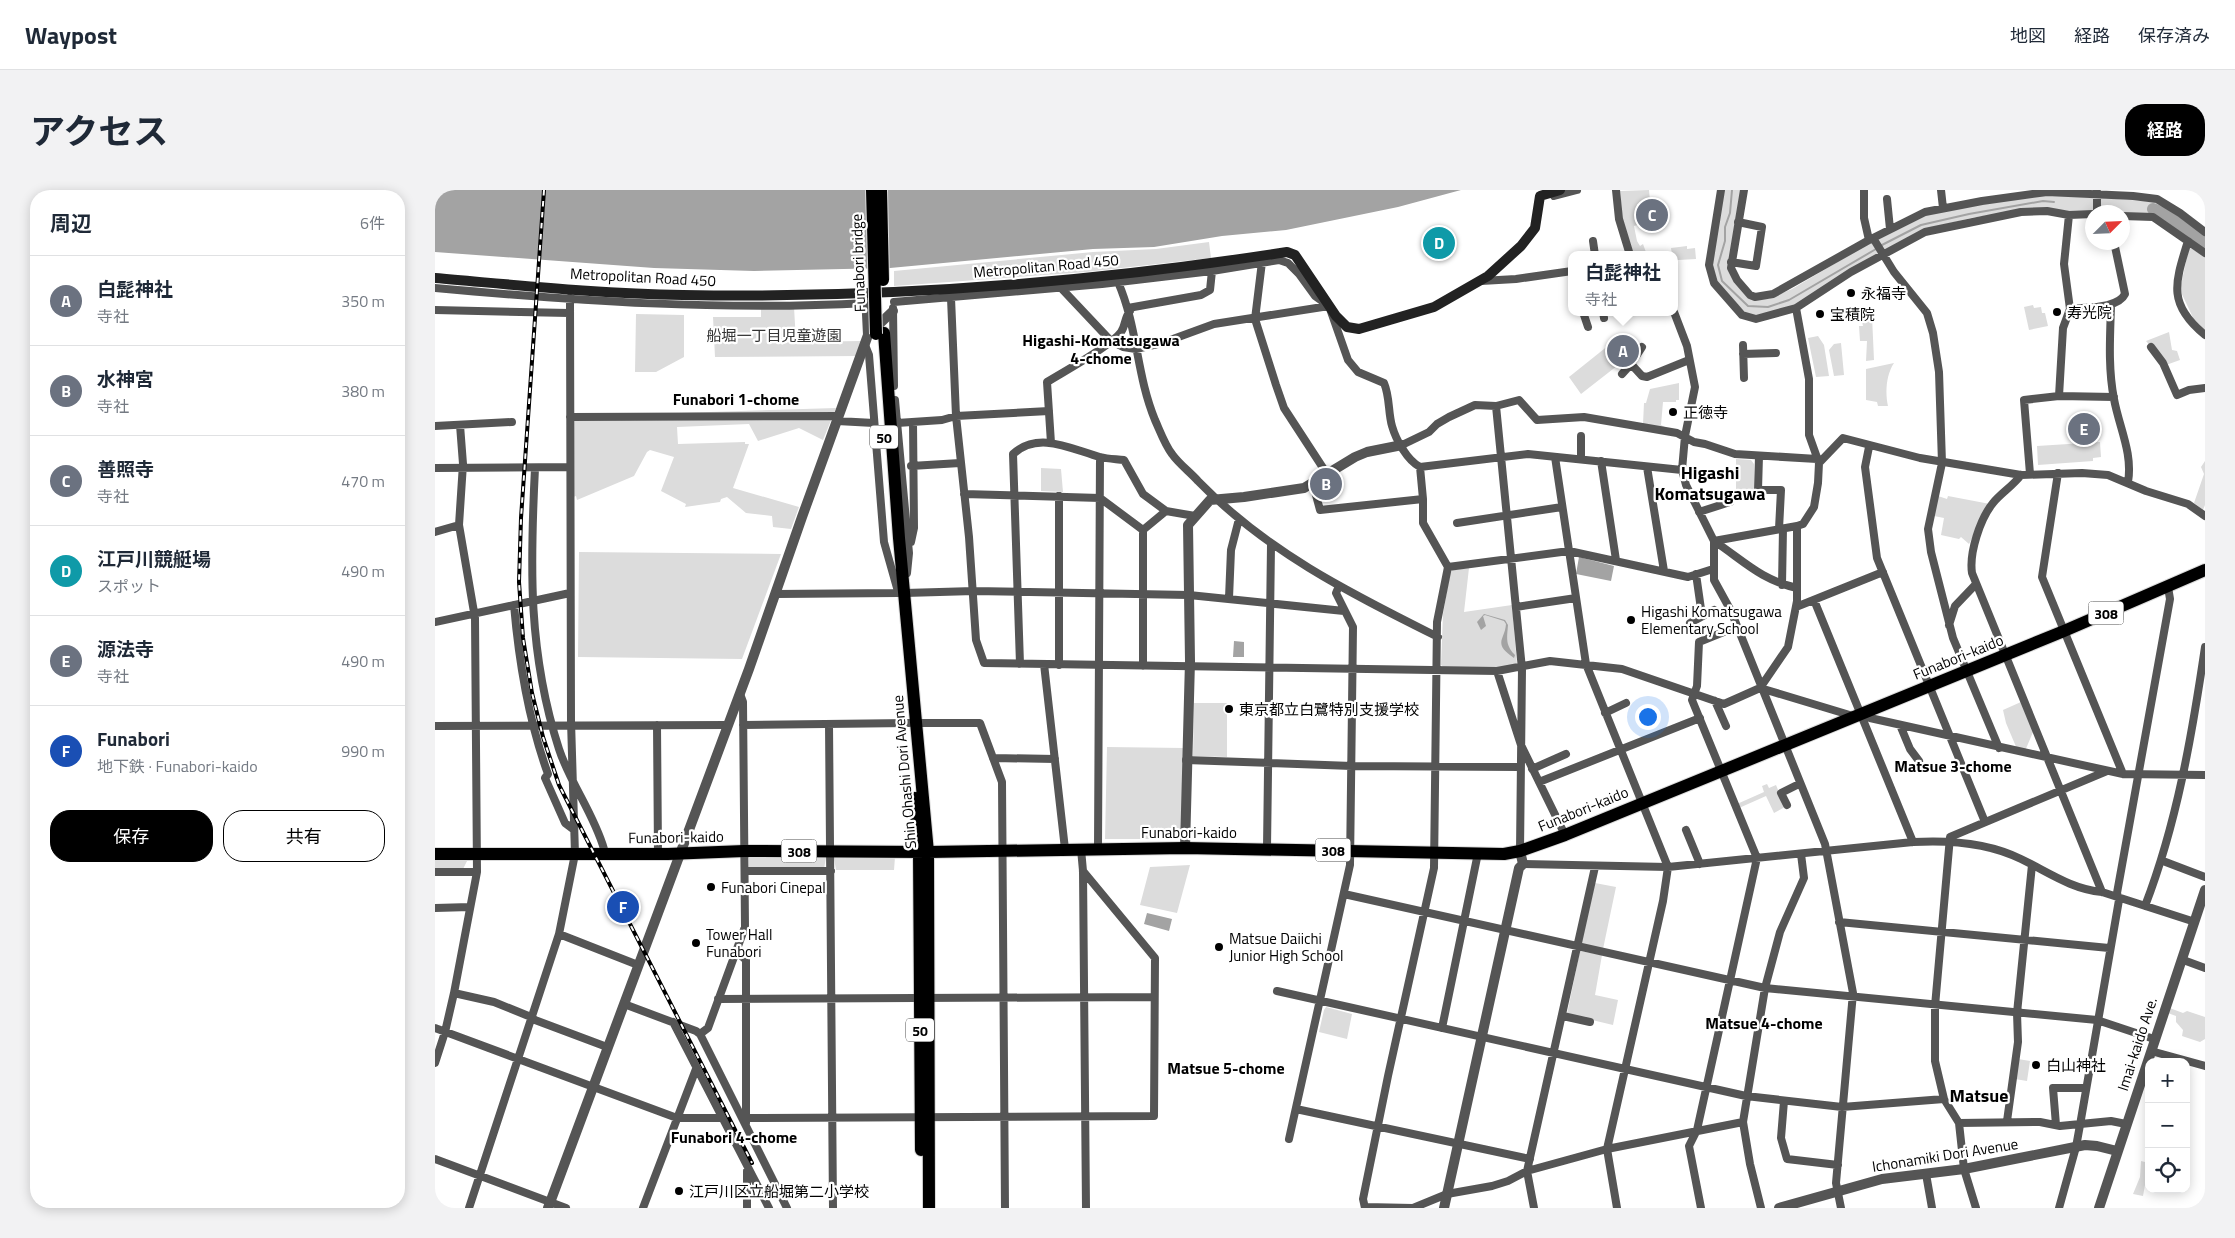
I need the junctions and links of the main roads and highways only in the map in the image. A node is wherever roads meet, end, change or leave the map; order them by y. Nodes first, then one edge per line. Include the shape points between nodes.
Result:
1 (871, 190) edge
2 (881, 190) edge
3 (1560, 190) edge
4 (435, 278) edge
5 (873, 337) junction
6 (2205, 570) edge
7 (923, 852) junction
8 (435, 854) edge
9 (925, 1118) junction
10 (921, 1208) edge
11 (929, 1208) edge

1 - 5 main road, Funabori bridge / 50, bridge
2 - 5 main road, Funabori bridge / 50, bridge
3 - 4 main road, Metropolitan Road 450 via 1540,196 1537,220 1530,236 1495,270 1421,312 1359,330 1347,327 1295,255 1287,252 1081,282 893,302 682,295
5 - 7 main road, Shin Ohashi Dori Avenue / 50 via 901,590
6 - 7 main road, Funabori-kaido / 308 via 1930,686 1520,851 1478,854 1267,848 1065,848
7 - 8 main road, Funabori-kaido / 308
7 - 9 main road, Shin Ohashi Dori Avenue / 50
9 - 10 main road, Shin Ohashi Dori Avenue / 50
9 - 11 main road, Shin Ohashi Dori Avenue / 50

